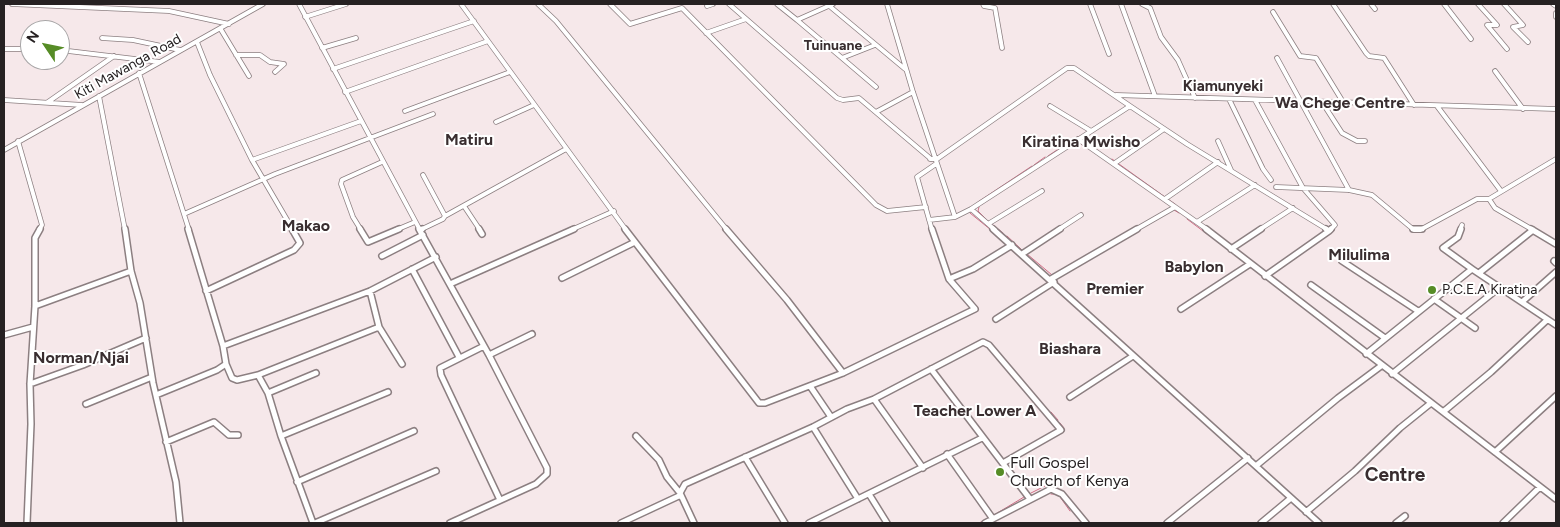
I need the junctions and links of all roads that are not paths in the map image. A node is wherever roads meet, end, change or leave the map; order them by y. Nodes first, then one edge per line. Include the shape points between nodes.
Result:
1 (12, 4) edge
2 (263, 4) edge
3 (299, 4) edge
4 (346, 4) edge
5 (461, 4) edge
6 (538, 4) edge
7 (610, 4) edge
8 (714, 4) edge
9 (729, 4) edge
10 (777, 4) edge
11 (830, 4) edge
12 (887, 4) edge
13 (982, 4) edge
14 (1090, 4) edge
15 (1121, 4) edge
16 (1142, 4) edge
17 (1333, 4) edge
18 (1371, 4) edge
19 (1444, 4) edge
20 (1478, 4) edge
21 (1504, 4) edge
22 (707, 6) dead end
23 (1375, 9) dead end
24 (1272, 12) dead end
25 (1556, 13) edge
26 (306, 16) junction
27 (1556, 17) edge
28 (746, 19) junction
29 (797, 20) junction
30 (474, 21) junction
31 (229, 24) junction
32 (220, 28) junction
33 (706, 33) junction
34 (102, 38) dead end
35 (356, 38) dead end
36 (1471, 39) dead end
37 (488, 41) junction
38 (197, 42) junction
39 (1528, 42) dead end
40 (875, 45) junction
41 (322, 48) junction
42 (1002, 48) dead end
43 (4, 49) edge
44 (20, 49) edge
45 (1507, 49) dead end
46 (180, 50) junction
47 (70, 51) edge
48 (1109, 54) dead end
49 (236, 55) junction
50 (114, 56) junction
51 (842, 58) junction
52 (1276, 58) dead end
53 (160, 62) junction
54 (333, 69) junction
55 (906, 70) junction
56 (1495, 71) dead end
57 (275, 72) dead end
58 (510, 72) junction
59 (139, 73) junction
60 (249, 76) dead end
61 (876, 87) dead end
62 (344, 92) junction
63 (913, 92) junction
64 (1115, 95) junction
65 (100, 96) junction
66 (1155, 96) junction
67 (1195, 98) junction
68 (1229, 99) junction
69 (4, 100) edge
70 (1254, 100) junction
71 (1299, 101) junction
72 (48, 102) junction
73 (1322, 102) junction
74 (1342, 102) junction
75 (83, 105) junction
76 (534, 105) junction
77 (1414, 105) junction
78 (1050, 106) dead end
79 (1130, 106) junction
80 (1437, 106) junction
81 (1523, 109) junction
82 (1556, 109) edge
83 (405, 111) dead end
84 (876, 112) junction
85 (433, 114) dead end
86 (361, 120) junction
87 (496, 122) dead end
88 (1164, 129) junction
89 (1091, 132) junction
90 (371, 138) junction
91 (1078, 138) junction
92 (1218, 141) dead end
93 (1365, 141) dead end
94 (18, 142) junction
95 (566, 149) junction
96 (4, 150) edge
97 (1556, 159) edge
98 (252, 160) junction
99 (382, 162) junction
100 (1218, 162) junction
101 (936, 163) junction
102 (1115, 163) junction
103 (1231, 171) junction
104 (423, 175) dead end
105 (263, 180) junction
106 (1271, 180) dead end
107 (1255, 185) junction
108 (1276, 187) dead end
109 (1303, 188) junction
110 (1349, 190) junction
111 (1042, 191) dead end
112 (1501, 191) junction
113 (1165, 199) junction
114 (1489, 199) junction
115 (464, 206) junction
116 (926, 207) junction
117 (1175, 207) junction
118 (1293, 208) junction
119 (971, 209) junction
120 (614, 211) junction
121 (184, 214) junction
122 (1081, 215) dead end
123 (445, 216) junction
124 (955, 217) junction
125 (929, 220) junction
126 (415, 222) junction
127 (1197, 222) junction
128 (988, 224) junction
129 (1462, 226) dead end
130 (1533, 230) junction
131 (1329, 231) junction
132 (421, 233) junction
133 (482, 234) dead end
134 (635, 242) junction
135 (1556, 244) edge
136 (1012, 246) junction
137 (1231, 249) junction
138 (1022, 254) junction
139 (382, 256) dead end
140 (436, 256) junction
141 (1342, 261) dead end
142 (1250, 264) junction
143 (412, 269) junction
144 (1472, 269) junction
145 (131, 271) junction
146 (1556, 272) edge
147 (1479, 273) junction
148 (1265, 276) junction
149 (562, 278) dead end
150 (949, 279) junction
151 (1052, 281) junction
152 (450, 284) junction
153 (1311, 284) dead end
154 (1500, 287) junction
155 (206, 291) junction
156 (370, 291) junction
157 (1434, 299) junction
158 (1522, 302) junction
159 (35, 306) junction
160 (1181, 310) dead end
161 (1418, 312) junction
162 (1461, 318) junction
163 (996, 319) dead end
164 (1548, 320) junction
165 (33, 326) junction
166 (1556, 326) edge
167 (379, 327) junction
168 (1475, 328) dead end
169 (532, 334) dead end
170 (4, 336) edge
171 (146, 338) junction
172 (1385, 338) junction
173 (223, 346) junction
174 (484, 346) junction
175 (1366, 354) junction
176 (489, 355) junction
177 (1133, 356) junction
178 (459, 357) junction
179 (226, 364) junction
180 (402, 364) dead end
181 (1381, 366) junction
182 (932, 369) junction
183 (316, 373) dead end
184 (844, 373) junction
185 (1392, 374) junction
186 (258, 375) junction
187 (152, 377) junction
188 (30, 384) junction
189 (810, 386) junction
190 (388, 392) dead end
191 (156, 394) junction
192 (268, 394) junction
193 (1556, 396) edge
194 (1070, 398) dead end
195 (874, 399) junction
196 (1431, 403) junction
197 (86, 404) dead end
198 (1443, 412) junction
199 (831, 417) junction
200 (813, 427) junction
201 (414, 431) dead end
202 (238, 436) dead end
203 (281, 436) junction
204 (636, 436) dead end
205 (982, 438) junction
206 (166, 442) junction
207 (1495, 452) junction
208 (947, 454) junction
209 (746, 456) junction
210 (1248, 458) junction
211 (1002, 463) junction
212 (1257, 465) junction
213 (922, 468) junction
214 (436, 471) dead end
215 (297, 482) junction
216 (1540, 487) junction
217 (680, 494) junction
218 (869, 494) junction
219 (1555, 495) edge
220 (858, 498) junction
221 (1291, 498) junction
222 (1030, 499) junction
223 (500, 500) junction
224 (1306, 512) junction
225 (1405, 516) dead end
226 (993, 519) junction
227 (27, 523) edge
228 (180, 523) edge
229 (314, 523) edge
230 (450, 523) edge
231 (621, 523) edge
232 (694, 523) edge
233 (785, 523) edge
234 (809, 523) edge
235 (887, 523) edge
236 (985, 523) edge
237 (1086, 523) edge
238 (1166, 523) edge
239 (1261, 523) edge
240 (1319, 523) edge
241 (1396, 523) edge
242 (1503, 523) edge

1 - 31 street via 169,10
2 - 31 street, Kiti Mawanga Road
3 - 26 street
4 - 26 street
5 - 30 street
6 - 184 street via 556,21
7 - 33 street via 630,24 682,8
8 - 22 street
9 - 28 street
10 - 29 street
11 - 29 street
11 - 40 street
12 - 55 street
13 - 42 street via 995,8
14 - 48 street
15 - 66 street
16 - 67 street via 1150,8 1161,37 1178,60
17 - 77 street via 1366,53 1384,58
18 - 23 street
19 - 36 street
20 - 45 street via 1497,25 1487,25
21 - 39 street via 1523,25 1514,27
24 - 74 street via 1300,56 1316,58
25 - 27 street
26 - 41 street
28 - 33 street
28 - 84 street via 837,98 859,98
29 - 51 street
30 - 37 street
30 - 54 street
31 - 32 street, Kiti Mawanga Road
32 - 38 street, Kiti Mawanga Road
32 - 49 street
33 - 116 street via 876,205 888,211
34 - 46 street via 133,40
35 - 41 street
37 - 58 street
37 - 62 street
38 - 46 street, Kiti Mawanga Road
38 - 98 street
40 - 51 street
40 - 55 street
41 - 54 street
43 - 44 street
46 - 53 street, Kiti Mawanga Road
47 - 50 street
49 - 57 street via 260,55 270,62 284,64
49 - 60 street
50 - 53 street
50 - 72 street
51 - 61 street
52 - 71 street
53 - 59 street, Kiti Mawanga Road
54 - 62 street
55 - 63 street
56 - 81 street
58 - 76 street
58 - 83 street
59 - 65 street, Kiti Mawanga Road
59 - 121 street
62 - 86 street
63 - 84 street
63 - 101 street
64 - 66 street
64 - 79 street
64 - 101 street via 1074,68 1067,68
65 - 75 street, Kiti Mawanga Road
65 - 145 street
66 - 67 street
67 - 68 street
68 - 70 street
68 - 106 street
69 - 72 street
70 - 71 street
70 - 109 street
71 - 73 street
71 - 110 street
72 - 75 street
73 - 74 street
73 - 93 street via 1342,133
74 - 77 street
75 - 94 street, Kiti Mawanga Road
76 - 87 street
76 - 95 street
77 - 80 street
78 - 89 street
79 - 88 street
79 - 89 street
80 - 81 street
80 - 112 street
81 - 82 street
84 - 101 street
85 - 90 street
86 - 90 street
86 - 98 street
88 - 100 street
88 - 102 street
89 - 91 street
90 - 99 street
90 - 105 street
91 - 102 street
91 - 119 street
92 - 103 street
94 - 96 street, Kiti Mawanga Road
94 - 159 street via 42,225 35,238
95 - 115 street
95 - 120 street
97 - 112 street
98 - 105 street
99 - 126 street
99 - 126 street via 342,180 353,216 368,242
100 - 103 street
100 - 113 street
101 - 116 street via 917,177
101 - 124 street
102 - 113 street
103 - 107 street
104 - 123 street
105 - 121 street
105 - 155 street via 300,245
107 - 118 street
107 - 127 street
108 - 109 street
109 - 110 street
109 - 131 street via 1335,224
110 - 114 street via 1372,195 1414,230 1420,230 1477,199
111 - 128 street
112 - 114 street
113 - 117 street
114 - 130 street via 1495,208
115 - 123 street
115 - 133 street
116 - 125 street
117 - 127 street
117 - 151 street
118 - 131 street
118 - 137 street
119 - 124 street
119 - 128 street
120 - 134 street
120 - 152 street
121 - 155 street
122 - 138 street
123 - 132 street
124 - 125 street
125 - 150 street
126 - 132 street
127 - 137 street
128 - 136 street
129 - 144 street via 1458,237 1443,248
130 - 135 street
130 - 147 street
131 - 148 street
132 - 139 street
132 - 140 street
134 - 149 street
134 - 189 street via 759,403
136 - 138 street
136 - 150 street via 974,269
137 - 142 street
138 - 151 street
140 - 143 street
140 - 152 street
141 - 161 street
142 - 148 street
142 - 160 street
143 - 156 street
143 - 178 street
144 - 147 street
144 - 157 street
145 - 159 street
145 - 171 street
146 - 158 street
147 - 154 street
148 - 175 street
150 - 184 street via 973,304 974,310
151 - 163 street
151 - 177 street
152 - 174 street
153 - 172 street
154 - 158 street
154 - 162 street
155 - 173 street
156 - 167 street
156 - 173 street
157 - 161 street
157 - 162 street
158 - 164 street
159 - 165 street
161 - 172 street
162 - 168 street
162 - 185 street
164 - 166 street
164 - 198 street
165 - 170 street
165 - 188 street
167 - 180 street
167 - 186 street
169 - 176 street
171 - 187 street
171 - 188 street
172 - 175 street
173 - 179 street
174 - 176 street
174 - 178 street
175 - 181 street
176 - 223 street via 547,468 547,474 536,484
177 - 194 street
177 - 210 street
178 - 223 street via 440,368 441,374
179 - 186 street via 232,378 237,380
179 - 191 street
181 - 185 street
181 - 212 street
182 - 195 street
182 - 205 street
182 - 211 street via 987,342 1060,428 1059,433
183 - 192 street
184 - 189 street
185 - 196 street
186 - 192 street
187 - 191 street
187 - 197 street
188 - 227 street
189 - 199 street
190 - 203 street
191 - 206 street
192 - 203 street
193 - 207 street
195 - 199 street
195 - 213 street
196 - 198 street
196 - 224 street
198 - 207 street
199 - 200 street
200 - 209 street
200 - 220 street
201 - 215 street
202 - 206 street via 230,435 214,422
203 - 215 street
204 - 217 street via 659,460
205 - 208 street
205 - 211 street
206 - 228 street via 176,482
207 - 216 street
208 - 213 street
208 - 226 street
209 - 217 street via 685,484
209 - 233 street
210 - 212 street
210 - 238 street
211 - 222 street
212 - 221 street
213 - 218 street
214 - 229 street
215 - 229 street
216 - 219 street
216 - 242 street
217 - 231 street
217 - 232 street
218 - 220 street
218 - 235 street
220 - 234 street
221 - 224 street
221 - 239 street
222 - 226 street
222 - 237 street via 1051,489 1057,490
223 - 230 street
224 - 240 street
225 - 241 street
226 - 236 street

